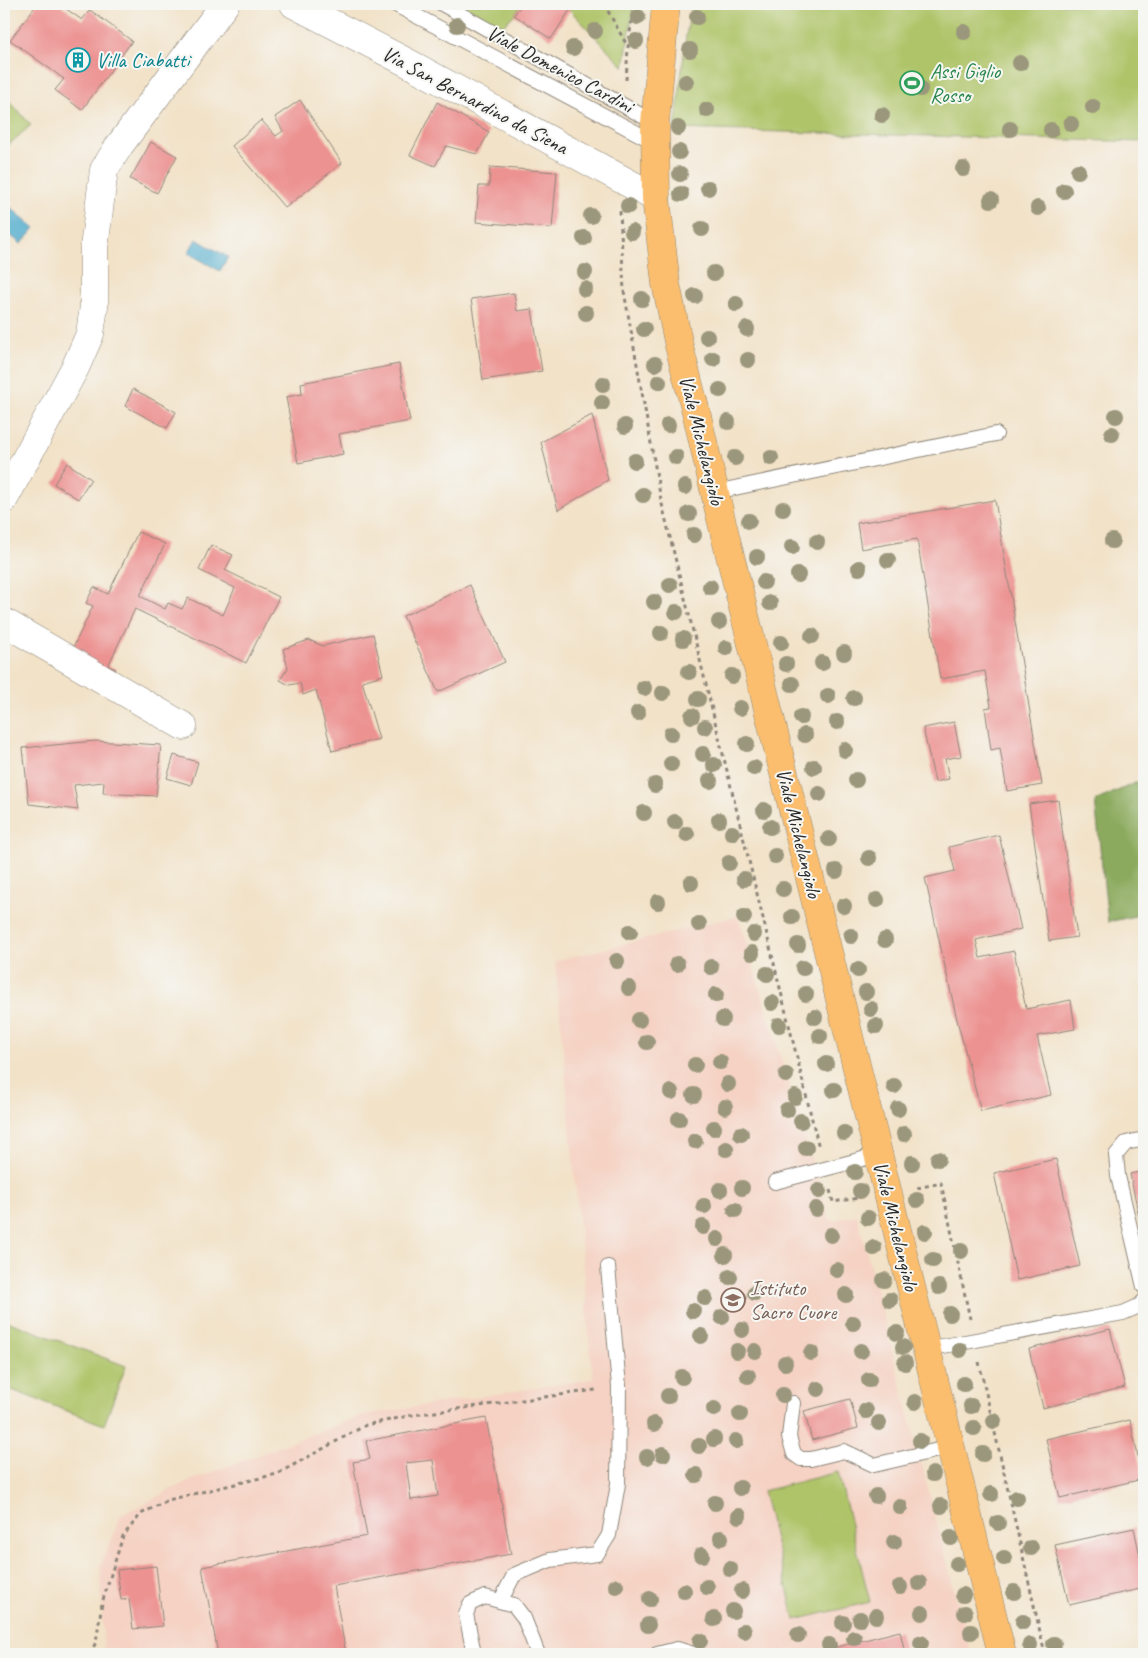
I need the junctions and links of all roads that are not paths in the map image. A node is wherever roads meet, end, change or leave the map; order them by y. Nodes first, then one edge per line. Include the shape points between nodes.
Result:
1 (225, 4) edge
2 (294, 4) edge
3 (394, 4) edge
4 (442, 4) edge
5 (666, 4) edge
6 (654, 133) junction
7 (656, 198) junction
8 (996, 434) dead end
9 (715, 492) junction
10 (4, 499) edge
11 (4, 622) edge
12 (183, 726) dead end
13 (1144, 1139) edge
14 (878, 1155) junction
15 (775, 1182) dead end
16 (608, 1267) dead end
17 (1144, 1287) edge
18 (1144, 1301) edge
19 (927, 1349) junction
20 (793, 1403) dead end
21 (951, 1447) junction
22 (501, 1600) junction
23 (474, 1654) edge
24 (538, 1654) edge
25 (657, 1654) edge
26 (693, 1654) edge
27 (1002, 1654) edge

1 - 10 street via 104,170 94,248 94,306 90,334
2 - 7 street, Via San Bernardino da Siena
3 - 6 lane, Viale Domenico Cardini
4 - 6 lane, Viale Domenico Cardini
5 - 6 main road, Viale Michelangiolo
6 - 7 main road, Viale Michelangiolo
7 - 9 main road, Viale Michelangiolo via 666,284 678,346
8 - 9 lane
9 - 14 main road, Viale Michelangiolo
11 - 12 street
13 - 17 lane via 1126,1142 1116,1155
14 - 15 lane
14 - 19 main road, Viale Michelangiolo
16 - 22 lane via 619,1386 618,1484 609,1535 597,1554 550,1560 514,1575
18 - 19 lane via 1123,1312
19 - 21 main road, Viale Michelangiolo
20 - 21 lane via 788,1437 794,1454 801,1459 844,1451 874,1465
21 - 27 main road, Viale Michelangiolo
22 - 23 lane via 485,1597 470,1604 466,1614
22 - 24 lane via 514,1604 524,1618
25 - 26 lane via 677,1648

